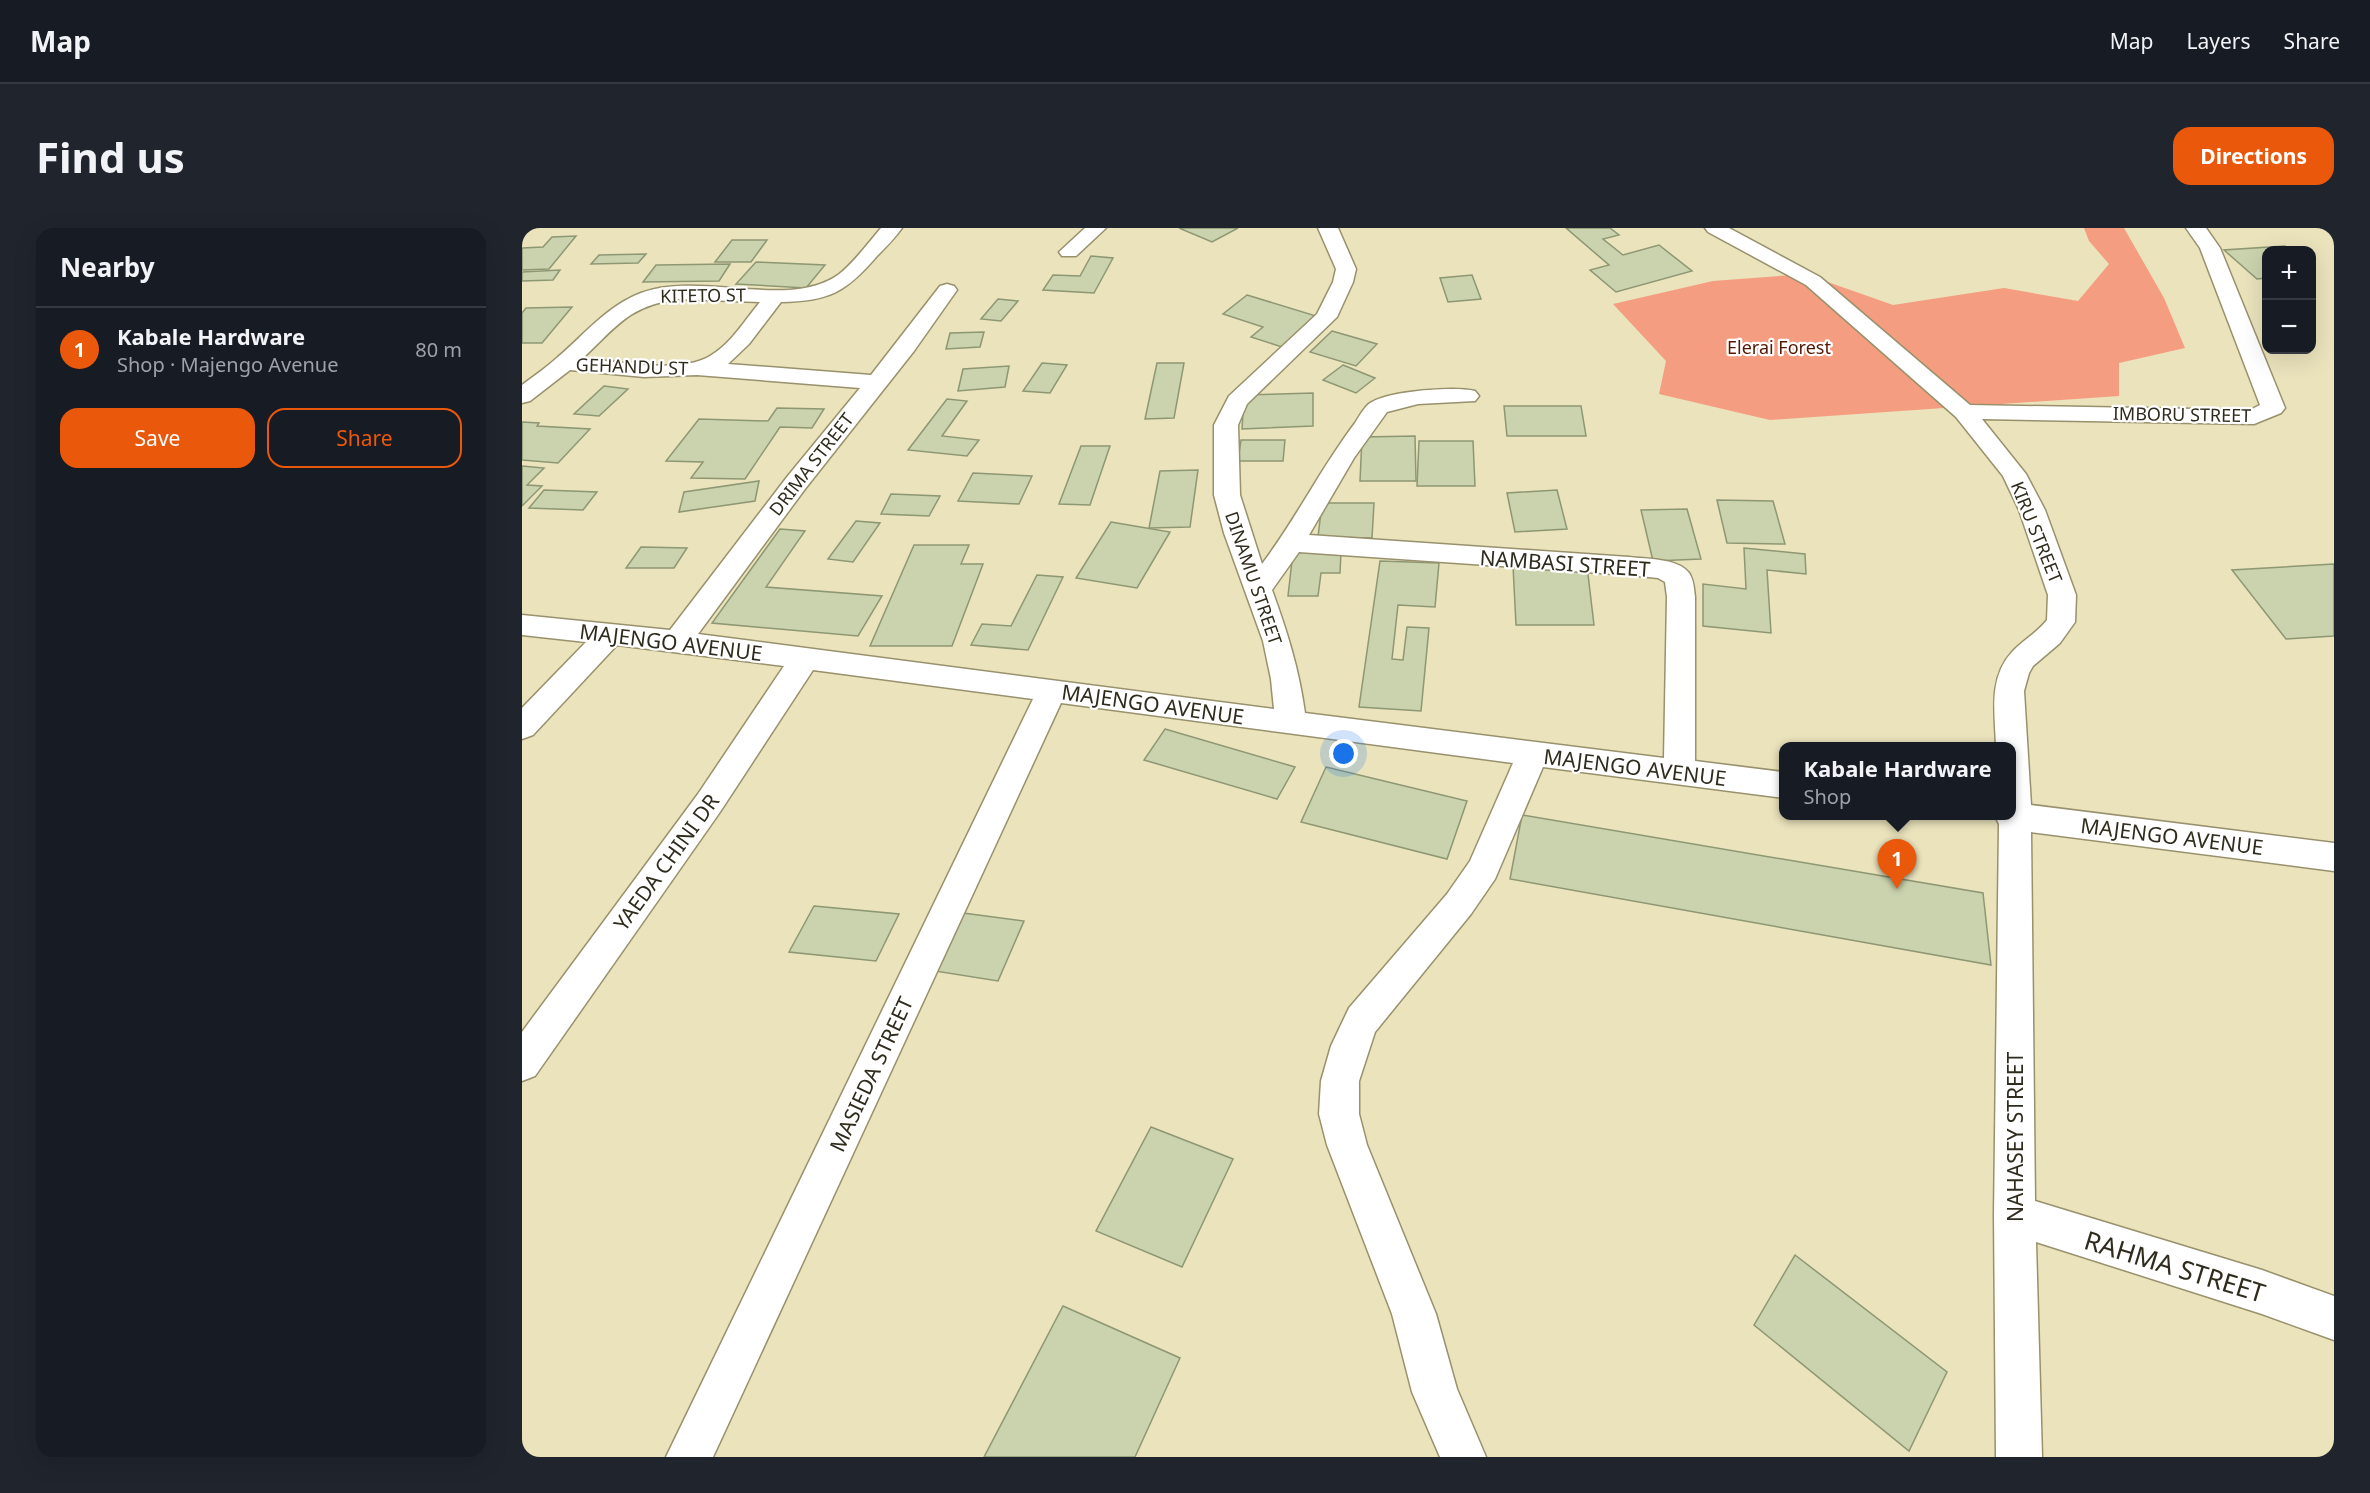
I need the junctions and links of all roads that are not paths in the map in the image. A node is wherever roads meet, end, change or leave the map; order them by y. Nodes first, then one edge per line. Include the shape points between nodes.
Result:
1 (892, 228) edge
2 (1096, 228) edge
3 (1328, 228) edge
4 (1715, 228) edge
5 (2196, 228) edge
6 (1069, 252) dead end
7 (947, 290) dead end
8 (776, 296) junction
9 (565, 363) junction
10 (699, 369) junction
11 (875, 382) junction
12 (522, 396) edge
13 (1467, 396) dead end
14 (1964, 412) junction
15 (1292, 543) junction
16 (1258, 589) junction
17 (522, 625) edge
18 (610, 634) junction
19 (677, 641) junction
20 (805, 658) junction
21 (1052, 690) junction
22 (1291, 723) junction
23 (522, 727) edge
24 (2011, 742) edge
25 (1533, 754) junction
26 (1679, 771) junction
27 (1779, 784) edge
28 (2016, 816) edge
29 (2013, 820) edge
30 (2334, 857) edge
31 (522, 1063) edge
32 (2015, 1215) junction
33 (2334, 1318) edge
34 (689, 1457) edge
35 (1463, 1457) edge
36 (2019, 1457) edge

1 - 8 street, KITETO ST via 839,286 811,294
2 - 6 street
3 - 16 street, DINAMU STREET via 1346,269 1326,317 1237,401 1227,425 1227,495
4 - 14 street, KIRU STREET via 1813,281
5 - 14 street, IMBORU STREET via 2210,248 2273,408 2254,417
7 - 11 street, DRIMA STREET
8 - 9 street, KITETO ST via 699,292 642,299 624,308
8 - 10 street, GEHANDU ST via 725,356
9 - 10 street, GEHANDU ST via 672,371
9 - 12 street, KITETO ST
10 - 11 street
11 - 19 street, DRIMA STREET
13 - 15 street via 1417,397 1379,407 1343,456
14 - 24 street, KIRU STREET via 2014,474 2037,521 2062,595 2061,622 2015,670 2009,691
15 - 16 street
15 - 26 street, NAMBASI STREET via 1629,566 1663,570 1678,577
16 - 22 street, DINAMU STREET via 1277,641
17 - 18 street, MAJENGO AVENUE
18 - 19 street, MAJENGO AVENUE
18 - 23 street
19 - 20 street, MAJENGO AVENUE
20 - 21 street, MAJENGO AVENUE
20 - 31 street, YAEDA CHINI DR via 709,803
21 - 22 street, MAJENGO AVENUE
21 - 34 street, MASIEDA STREET
22 - 25 street, MAJENGO AVENUE
25 - 26 street, MAJENGO AVENUE
25 - 35 street via 1483,868 1459,904 1362,1020 1340,1081 1340,1114 1347,1145 1414,1314 1435,1392
26 - 27 street, MAJENGO AVENUE
28 - 30 street, MAJENGO AVENUE
29 - 32 street, NAHASEY STREET
32 - 33 street, RAHMA STREET
32 - 36 street, NAHASEY STREET

